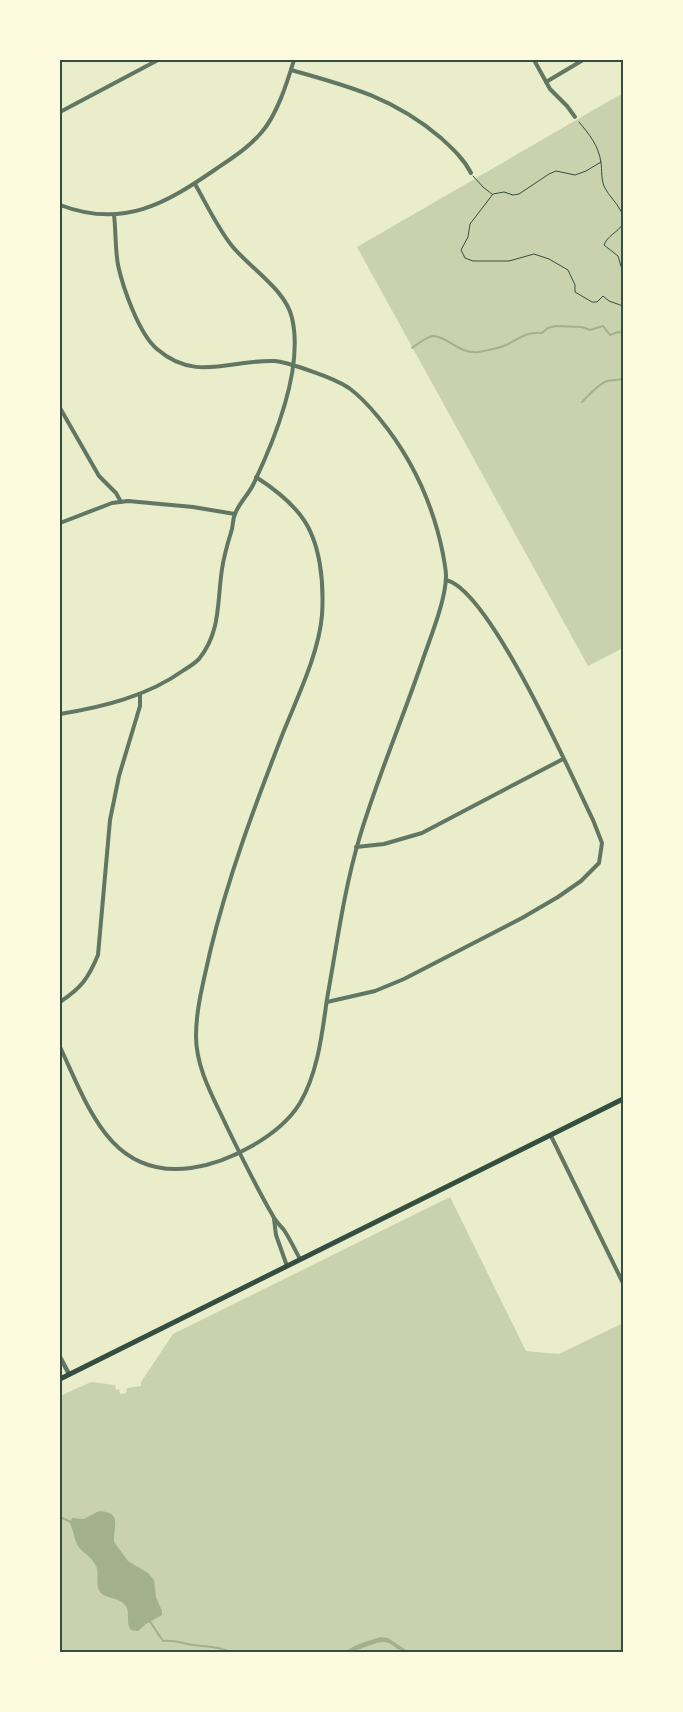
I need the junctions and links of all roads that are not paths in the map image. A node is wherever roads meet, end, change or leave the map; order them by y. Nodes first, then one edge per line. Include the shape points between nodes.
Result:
1 (158, 60) edge
2 (294, 60) edge
3 (534, 60) edge
4 (583, 60) edge
5 (291, 70) junction
6 (546, 82) junction
7 (60, 112) edge
8 (575, 117) road end
9 (471, 173) road end
10 (195, 184) junction
11 (60, 205) edge
12 (114, 215) junction
13 (293, 364) junction
14 (60, 408) edge
15 (256, 477) junction
16 (122, 502) junction
17 (234, 514) junction
18 (60, 522) edge
19 (446, 580) junction
20 (140, 694) junction
21 (60, 714) edge
22 (563, 759) junction
23 (356, 847) junction
24 (60, 1002) edge
25 (327, 1002) junction
26 (60, 1047) edge
27 (623, 1099) edge
28 (551, 1136) junction
29 (240, 1152) junction
30 (274, 1219) junction
31 (300, 1260) junction
32 (287, 1266) junction
33 (623, 1283) edge
34 (60, 1357) edge
35 (69, 1374) junction
36 (60, 1379) edge

1 - 7 street
2 - 5 street
3 - 6 street
4 - 6 street
5 - 9 street via 349,86 393,104 452,148
5 - 10 street via 280,100 262,132 233,158
6 - 8 street
10 - 12 street via 160,204
10 - 13 street via 224,235 286,302 293,324
11 - 12 street via 83,213
12 - 13 street via 121,276 138,322 154,347 184,365 199,368 257,361
13 - 15 street via 280,421
13 - 19 street via 329,377 357,394 394,438 428,499
14 - 16 street via 99,476
15 - 17 street
15 - 29 street via 279,493 302,517 317,556 322,601 308,671 229,882 196,1022 196,1039 205,1080
16 - 17 street via 128,500
16 - 18 street
17 - 20 street via 222,568 213,636 198,660
19 - 22 street via 460,587 509,650
19 - 23 street via 407,709
20 - 21 street
20 - 24 street via 140,706 110,820 98,955 80,987
22 - 23 street via 422,833 404,840
22 - 25 street via 602,843 599,862 592,871 558,897 522,918 404,979 375,991
23 - 25 street
25 - 29 street via 313,1070 298,1105 268,1135
26 - 29 street via 104,1134 132,1158 162,1168 187,1168 209,1165
27 - 28 main road
28 - 31 main road
28 - 33 street
29 - 30 street
30 - 31 street
30 - 32 street via 276,1236
31 - 32 main road
32 - 35 main road
34 - 35 street
35 - 36 main road

